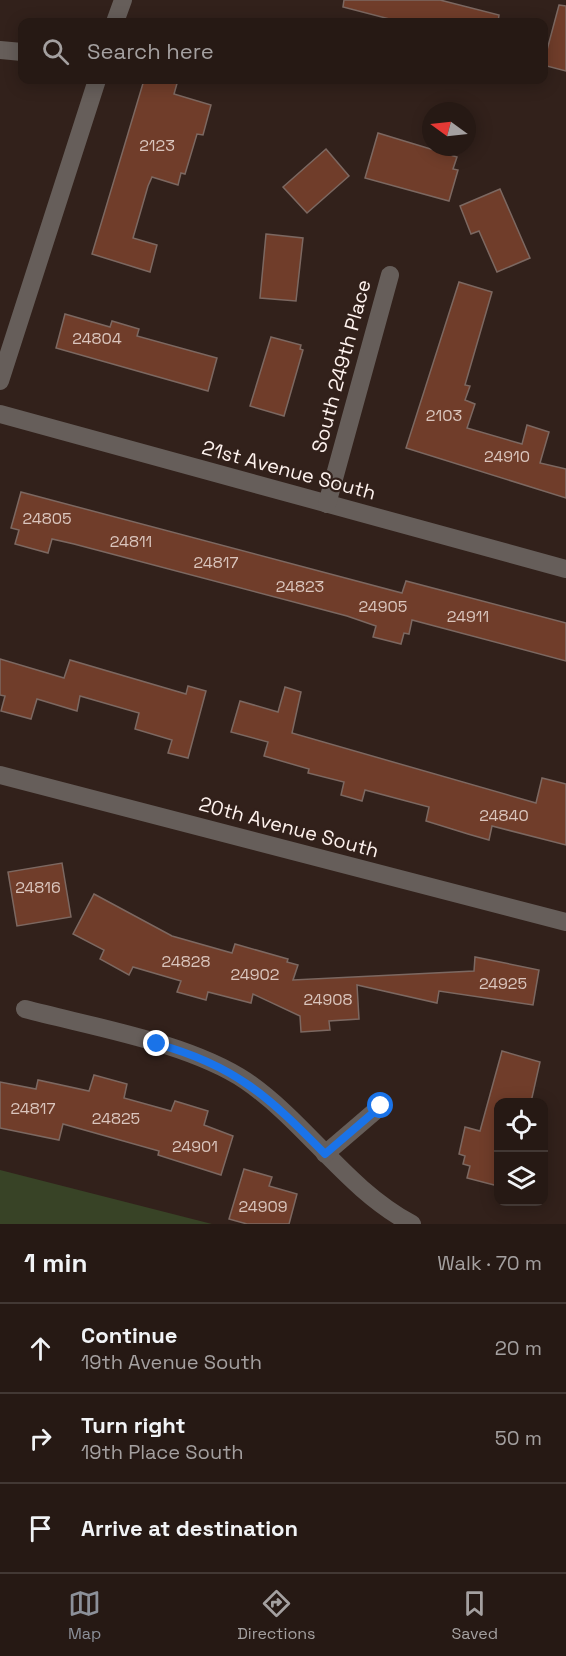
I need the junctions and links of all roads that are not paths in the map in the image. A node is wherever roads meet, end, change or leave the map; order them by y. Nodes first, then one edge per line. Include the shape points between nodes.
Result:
1 (123, 0) edge
2 (116, 18) edge
3 (0, 50) edge
4 (18, 52) edge
5 (96, 84) edge
6 (390, 275) dead end
7 (0, 381) edge
8 (0, 414) edge
9 (327, 504) junction
10 (566, 569) edge
11 (0, 775) edge
12 (566, 922) edge
13 (25, 1009) dead end
14 (381, 1106) dead end
15 (325, 1154) junction
16 (412, 1224) edge

1 - 2 street
3 - 4 street
5 - 7 street
6 - 9 street, South 249th Place
8 - 9 street, 21st Avenue South
9 - 10 street, 21st Avenue South
11 - 12 street, 20th Avenue South
13 - 15 street via 209,1061 265,1095
14 - 15 street
15 - 16 street via 366,1194

